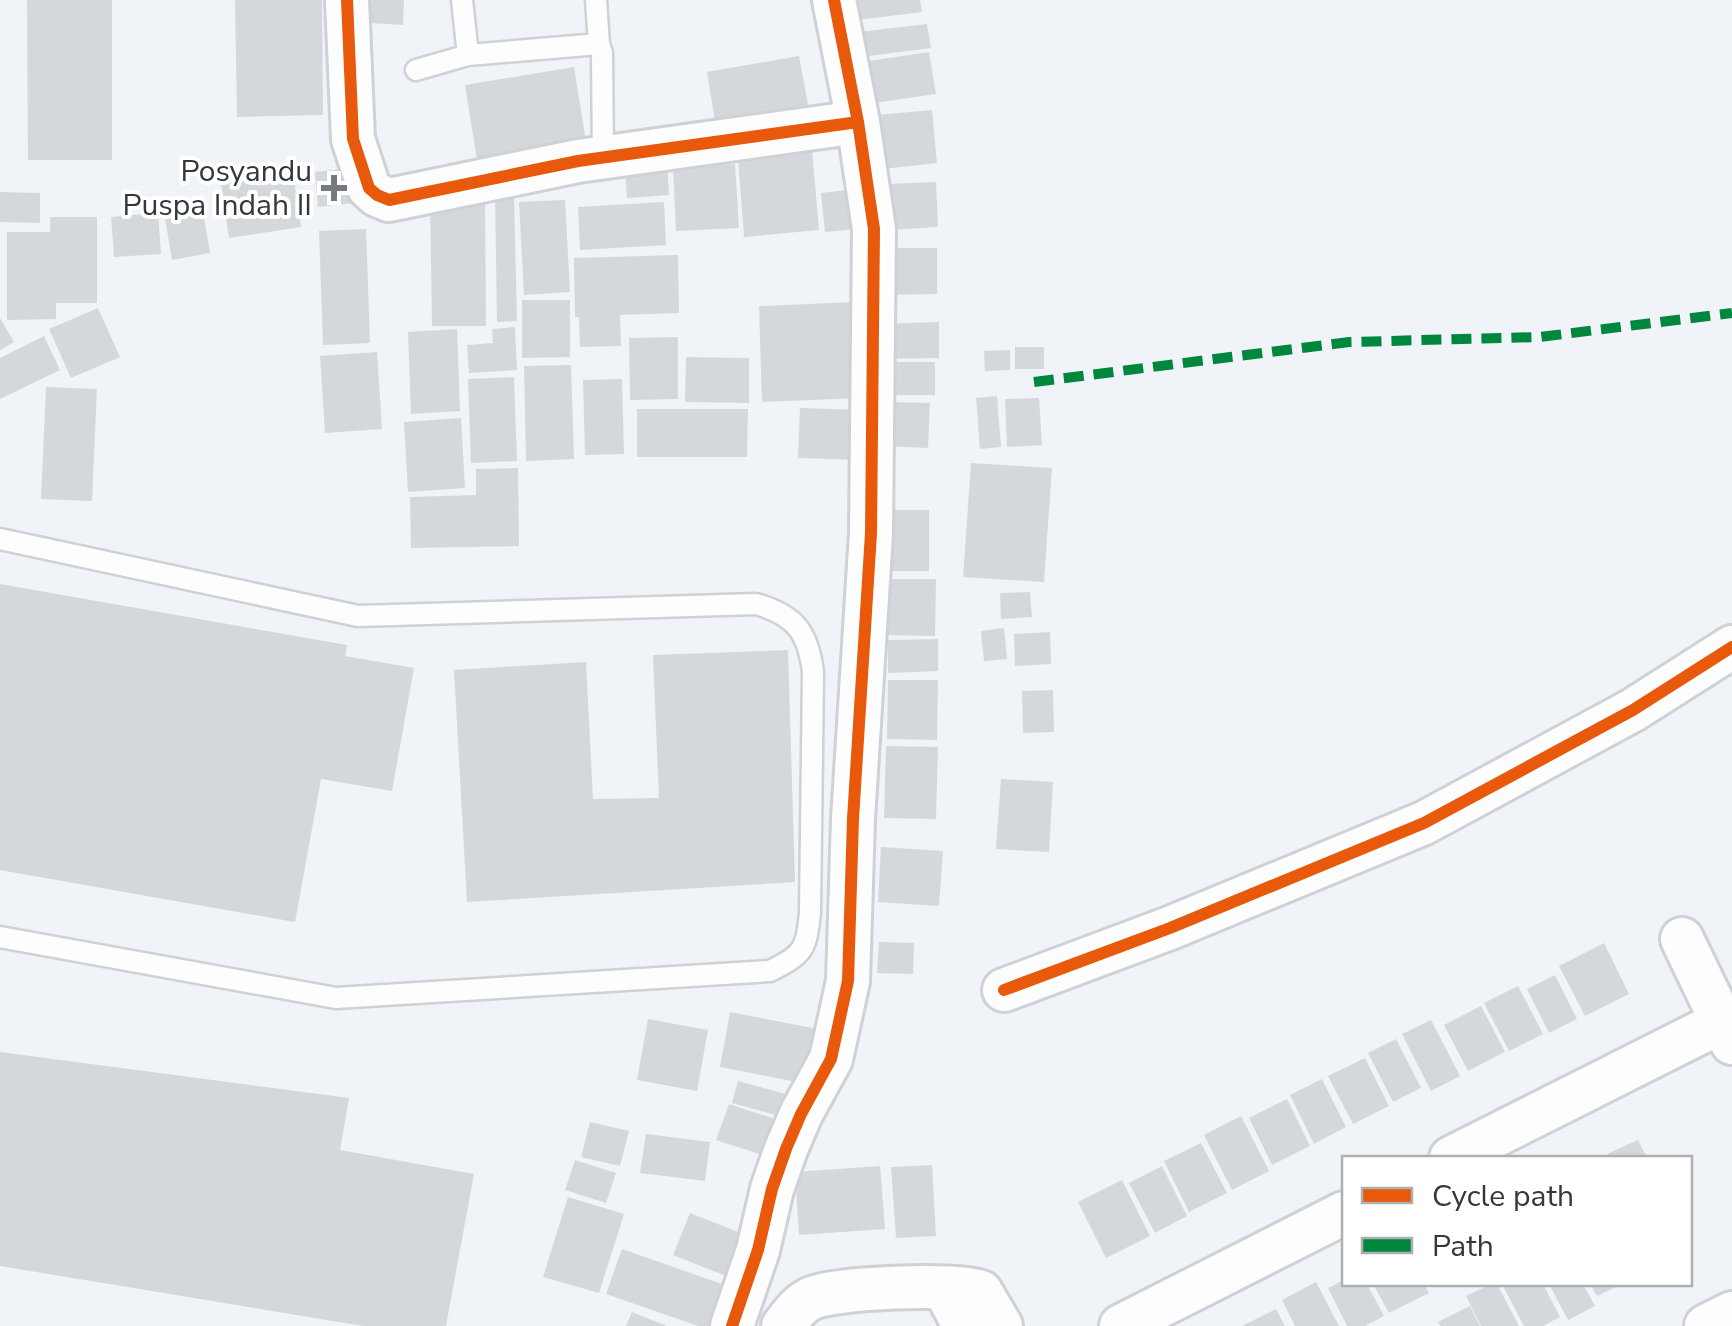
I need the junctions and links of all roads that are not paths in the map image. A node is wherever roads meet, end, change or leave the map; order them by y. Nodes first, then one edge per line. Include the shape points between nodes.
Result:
1 (346, 0) edge
2 (462, 0) edge
3 (596, 0) edge
4 (834, 0) edge
5 (600, 44) junction
6 (468, 55) junction
7 (416, 70) dead end
8 (858, 122) junction
9 (603, 158) junction
10 (0, 539) edge
11 (1732, 646) edge
12 (0, 937) edge
13 (1682, 938) dead end
14 (1004, 990) dead end
15 (1727, 1032) edge
16 (1455, 1156) edge
17 (1342, 1214) edge
18 (944, 1288) junction
19 (1732, 1314) edge
20 (732, 1326) edge
21 (783, 1326) edge
22 (964, 1326) edge
23 (1001, 1326) edge
24 (1121, 1326) edge
25 (1706, 1326) edge

1 - 9 street via 353,138 377,195 389,200
2 - 6 lane
3 - 5 lane
4 - 8 street
5 - 6 lane
5 - 9 lane
6 - 7 lane
8 - 9 street
8 - 20 street via 874,229 873,420 848,981 831,1059 786,1148
10 - 12 lane via 358,616 756,604 780,610 797,626 814,672 807,942 794,959 770,971 336,998
11 - 14 street via 1633,710 1424,823
13 - 15 street
15 - 16 street
17 - 24 street
18 - 21 street via 812,1297
18 - 22 street
18 - 23 street via 981,1292
19 - 25 street

